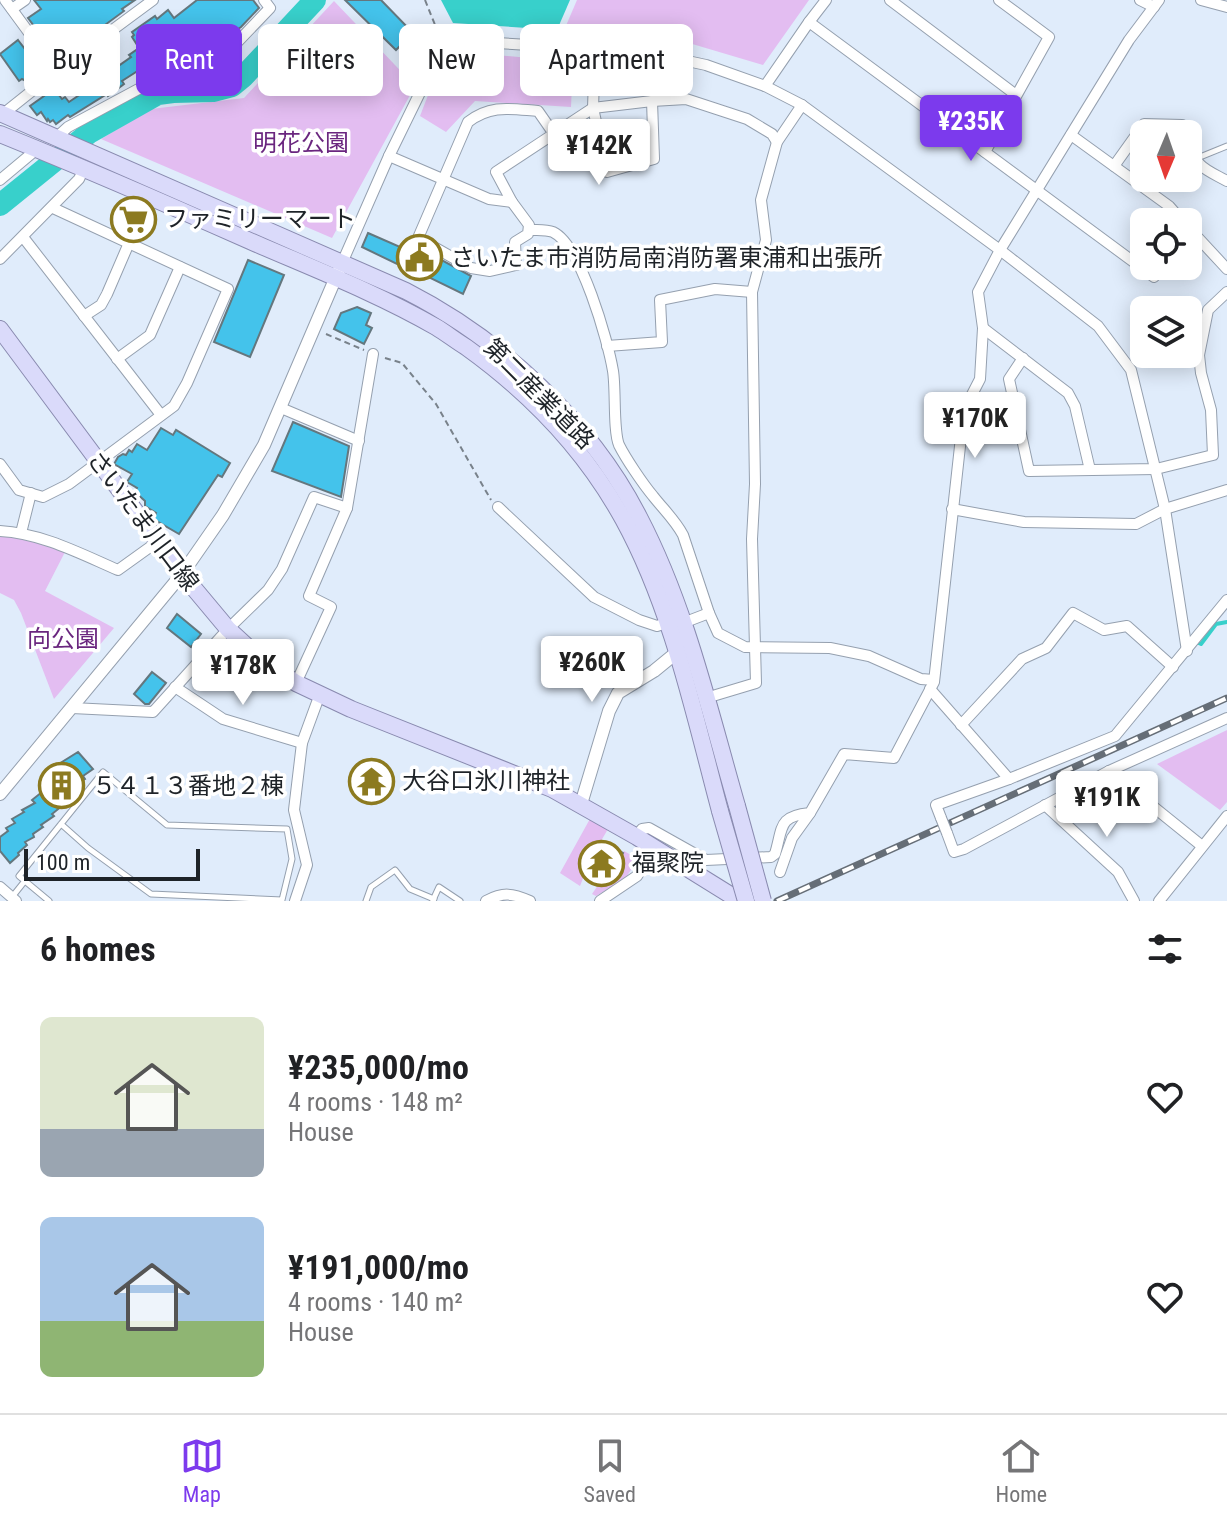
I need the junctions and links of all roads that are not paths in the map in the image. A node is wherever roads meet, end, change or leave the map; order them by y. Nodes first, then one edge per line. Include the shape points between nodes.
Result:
1 (25, 0) edge
2 (153, 0) edge
3 (279, 0) edge
4 (826, 0) edge
5 (890, 0) edge
6 (999, 0) edge
7 (1140, 0) edge
8 (1201, 0) edge
9 (267, 4) edge
10 (1157, 4) edge
11 (8, 5) edge
12 (1225, 5) edge
13 (809, 22) junction
14 (120, 24) edge
15 (24, 27) edge
16 (520, 44) edge
17 (693, 62) edge
18 (765, 86) junction
19 (1016, 95) junction
20 (24, 96) edge
21 (593, 96) edge
22 (652, 101) junction
23 (802, 105) junction
24 (593, 108) junction
25 (2, 113) edge
26 (0, 134) edge
27 (554, 134) junction
28 (1071, 135) junction
29 (68, 142) junction
30 (777, 142) junction
31 (1130, 144) edge
32 (1227, 146) edge
33 (985, 152) junction
34 (389, 156) junction
35 (1202, 156) edge
36 (60, 158) junction
37 (1114, 166) junction
38 (1202, 167) edge
39 (442, 179) junction
40 (0, 180) edge
41 (1227, 181) edge
42 (1036, 190) junction
43 (512, 202) junction
44 (53, 208) junction
45 (1171, 208) edge
46 (529, 230) junction
47 (23, 237) junction
48 (1202, 242) edge
49 (129, 243) junction
50 (1000, 250) junction
51 (0, 259) edge
52 (1130, 259) edge
53 (180, 267) junction
54 (1227, 269) edge
55 (339, 271) junction
56 (752, 292) junction
57 (1227, 292) edge
58 (84, 316) junction
59 (983, 328) junction
60 (0, 329) edge
61 (607, 346) junction
62 (373, 354) road end
63 (1023, 358) junction
64 (117, 359) junction
65 (281, 408) junction
66 (161, 415) junction
67 (359, 441) junction
68 (98, 461) junction
69 (0, 464) edge
70 (1156, 469) junction
71 (1090, 470) junction
72 (1227, 490) edge
73 (31, 493) junction
74 (498, 507) road end
75 (347, 508) junction
76 (952, 509) junction
77 (1165, 509) junction
78 (0, 531) edge
79 (21, 533) junction
80 (157, 542) junction
81 (182, 574) junction
82 (1227, 600) edge
83 (709, 613) junction
84 (675, 623) junction
85 (228, 629) junction
86 (755, 647) junction
87 (1188, 649) junction
88 (676, 653) junction
89 (1173, 667) junction
90 (296, 683) junction
91 (932, 685) junction
92 (175, 687) junction
93 (320, 694) junction
94 (706, 698) junction
95 (72, 708) junction
96 (1227, 718) edge
97 (961, 725) junction
98 (302, 743) junction
99 (1109, 771) junction
100 (1009, 779) junction
101 (0, 794) edge
102 (581, 804) junction
103 (1045, 805) junction
104 (810, 813) junction
105 (1227, 816) edge
106 (61, 824) junction
107 (637, 837) junction
108 (1202, 846) junction
109 (654, 849) junction
110 (780, 872) dead end
111 (24, 882) junction
112 (0, 887) edge
113 (607, 899) edge
114 (12, 900) edge
115 (434, 900) edge
116 (49, 901) edge
117 (295, 901) edge
118 (366, 901) edge
119 (460, 901) edge
120 (486, 901) edge
121 (530, 901) edge
122 (740, 901) edge
123 (746, 901) edge
124 (763, 901) edge
125 (1134, 901) edge
126 (1159, 901) edge

1 - 11 street
2 - 14 street
3 - 9 lane
4 - 13 street
5 - 19 street
6 - 19 street via 1049,37
7 - 10 street
8 - 12 street
9 - 29 street via 205,76 159,78 68,127
10 - 28 street
11 - 15 street
13 - 18 street
13 - 33 street
16 - 34 street via 480,42 454,52 431,70
17 - 18 street
18 - 23 street
19 - 33 street
20 - 25 street
21 - 24 street
22 - 24 street
22 - 24 street via 654,159 607,172
22 - 30 street via 686,99 747,119
23 - 30 street
23 - 50 street
24 - 27 street
25 - 29 main road, 第二産業道路
26 - 36 main road, 第二産業道路
27 - 39 street via 538,111 480,112 468,122
27 - 43 street via 496,172
28 - 37 street
28 - 42 street
29 - 55 main road, 第二産業道路
30 - 56 street via 761,200 766,240
31 - 37 street
32 - 35 lane
33 - 42 street
34 - 39 street
34 - 55 street
36 - 40 street
36 - 44 street via 79,179
36 - 55 main road, 第二産業道路
37 - 45 street
38 - 41 street
39 - 43 street via 489,199
39 - 46 street via 418,238 471,268 490,271 516,265 515,242
42 - 50 street
42 - 52 street
43 - 46 street
44 - 47 street
44 - 49 street
46 - 61 street via 551,231 572,252
47 - 51 street
47 - 58 street
48 - 54 street
49 - 53 street
49 - 58 street via 101,305
50 - 59 street via 978,292
50 - 70 street via 1098,326 1131,370
53 - 64 street via 150,335
53 - 66 street via 228,289 187,383 174,406
55 - 65 street
55 - 84 main road, 第二産業道路 via 437,328 527,395 604,487
56 - 61 street via 715,289 660,300 662,342
56 - 86 street
57 - 70 street via 1208,310 1199,355 1211,410 1213,455
58 - 64 street
59 - 63 street
59 - 76 street via 980,379 964,410
60 - 68 main road, さいたま川口線
61 - 83 street via 618,442 677,523
62 - 67 street
63 - 71 street via 1068,393
63 - 71 street via 1009,379 1029,471
64 - 66 street
65 - 67 street
65 - 81 street via 245,479
66 - 68 street
67 - 75 street
68 - 73 street via 43,497
68 - 80 main road, さいたま川口線
69 - 73 street via 19,490
70 - 71 street
70 - 77 street
72 - 77 street
73 - 79 street
74 - 84 street via 594,597 657,626
75 - 85 street via 314,497 282,569
75 - 90 street via 309,596 331,607
76 - 77 street via 1024,522 1136,524
76 - 91 street
77 - 87 street
78 - 79 street
79 - 80 street via 118,570
80 - 81 main road, さいたま川口線
81 - 85 main road, さいたま川口線
81 - 95 street
82 - 87 street
83 - 84 street
83 - 86 street via 718,633
84 - 88 main road, 第二産業道路
84 - 94 main road, 第二産業道路
85 - 90 main road, さいたま川口線
85 - 92 street
86 - 91 street via 830,648 869,656
86 - 94 street via 756,683
87 - 89 street
88 - 102 street via 618,693
88 - 123 main road, 第二産業道路, bridge
89 - 97 street via 1127,626 1104,630 1073,613 1046,648 1022,659
89 - 100 street via 1115,736
90 - 93 main road, さいたま川口線
91 - 97 street
91 - 104 street via 894,758 844,754
92 - 95 street via 153,712
92 - 98 street via 223,719
93 - 98 street
93 - 102 main road, さいたま川口線
94 - 124 main road, 第二産業道路, bridge
95 - 101 street
96 - 99 street
97 - 100 street
98 - 117 street via 294,810 307,865
99 - 103 street
99 - 108 street
100 - 103 street, bridge via 936,805 954,852
102 - 107 main road, さいたま川口線
103 - 125 street via 1118,872
104 - 107 street via 785,820 771,857 706,860 649,828
104 - 110 street via 792,838
105 - 108 street
106 - 106 lane via 103,772 167,825 287,829 292,859 282,900 151,894
106 - 111 lane via 19,876
107 - 109 main road, さいたま川口線
108 - 126 street
109 - 113 street via 637,876
109 - 122 main road, さいたま川口線
111 - 114 lane
111 - 116 lane
112 - 114 street
115 - 118 lane via 410,889 395,870 371,887
115 - 119 lane via 439,887
120 - 121 street via 499,894

